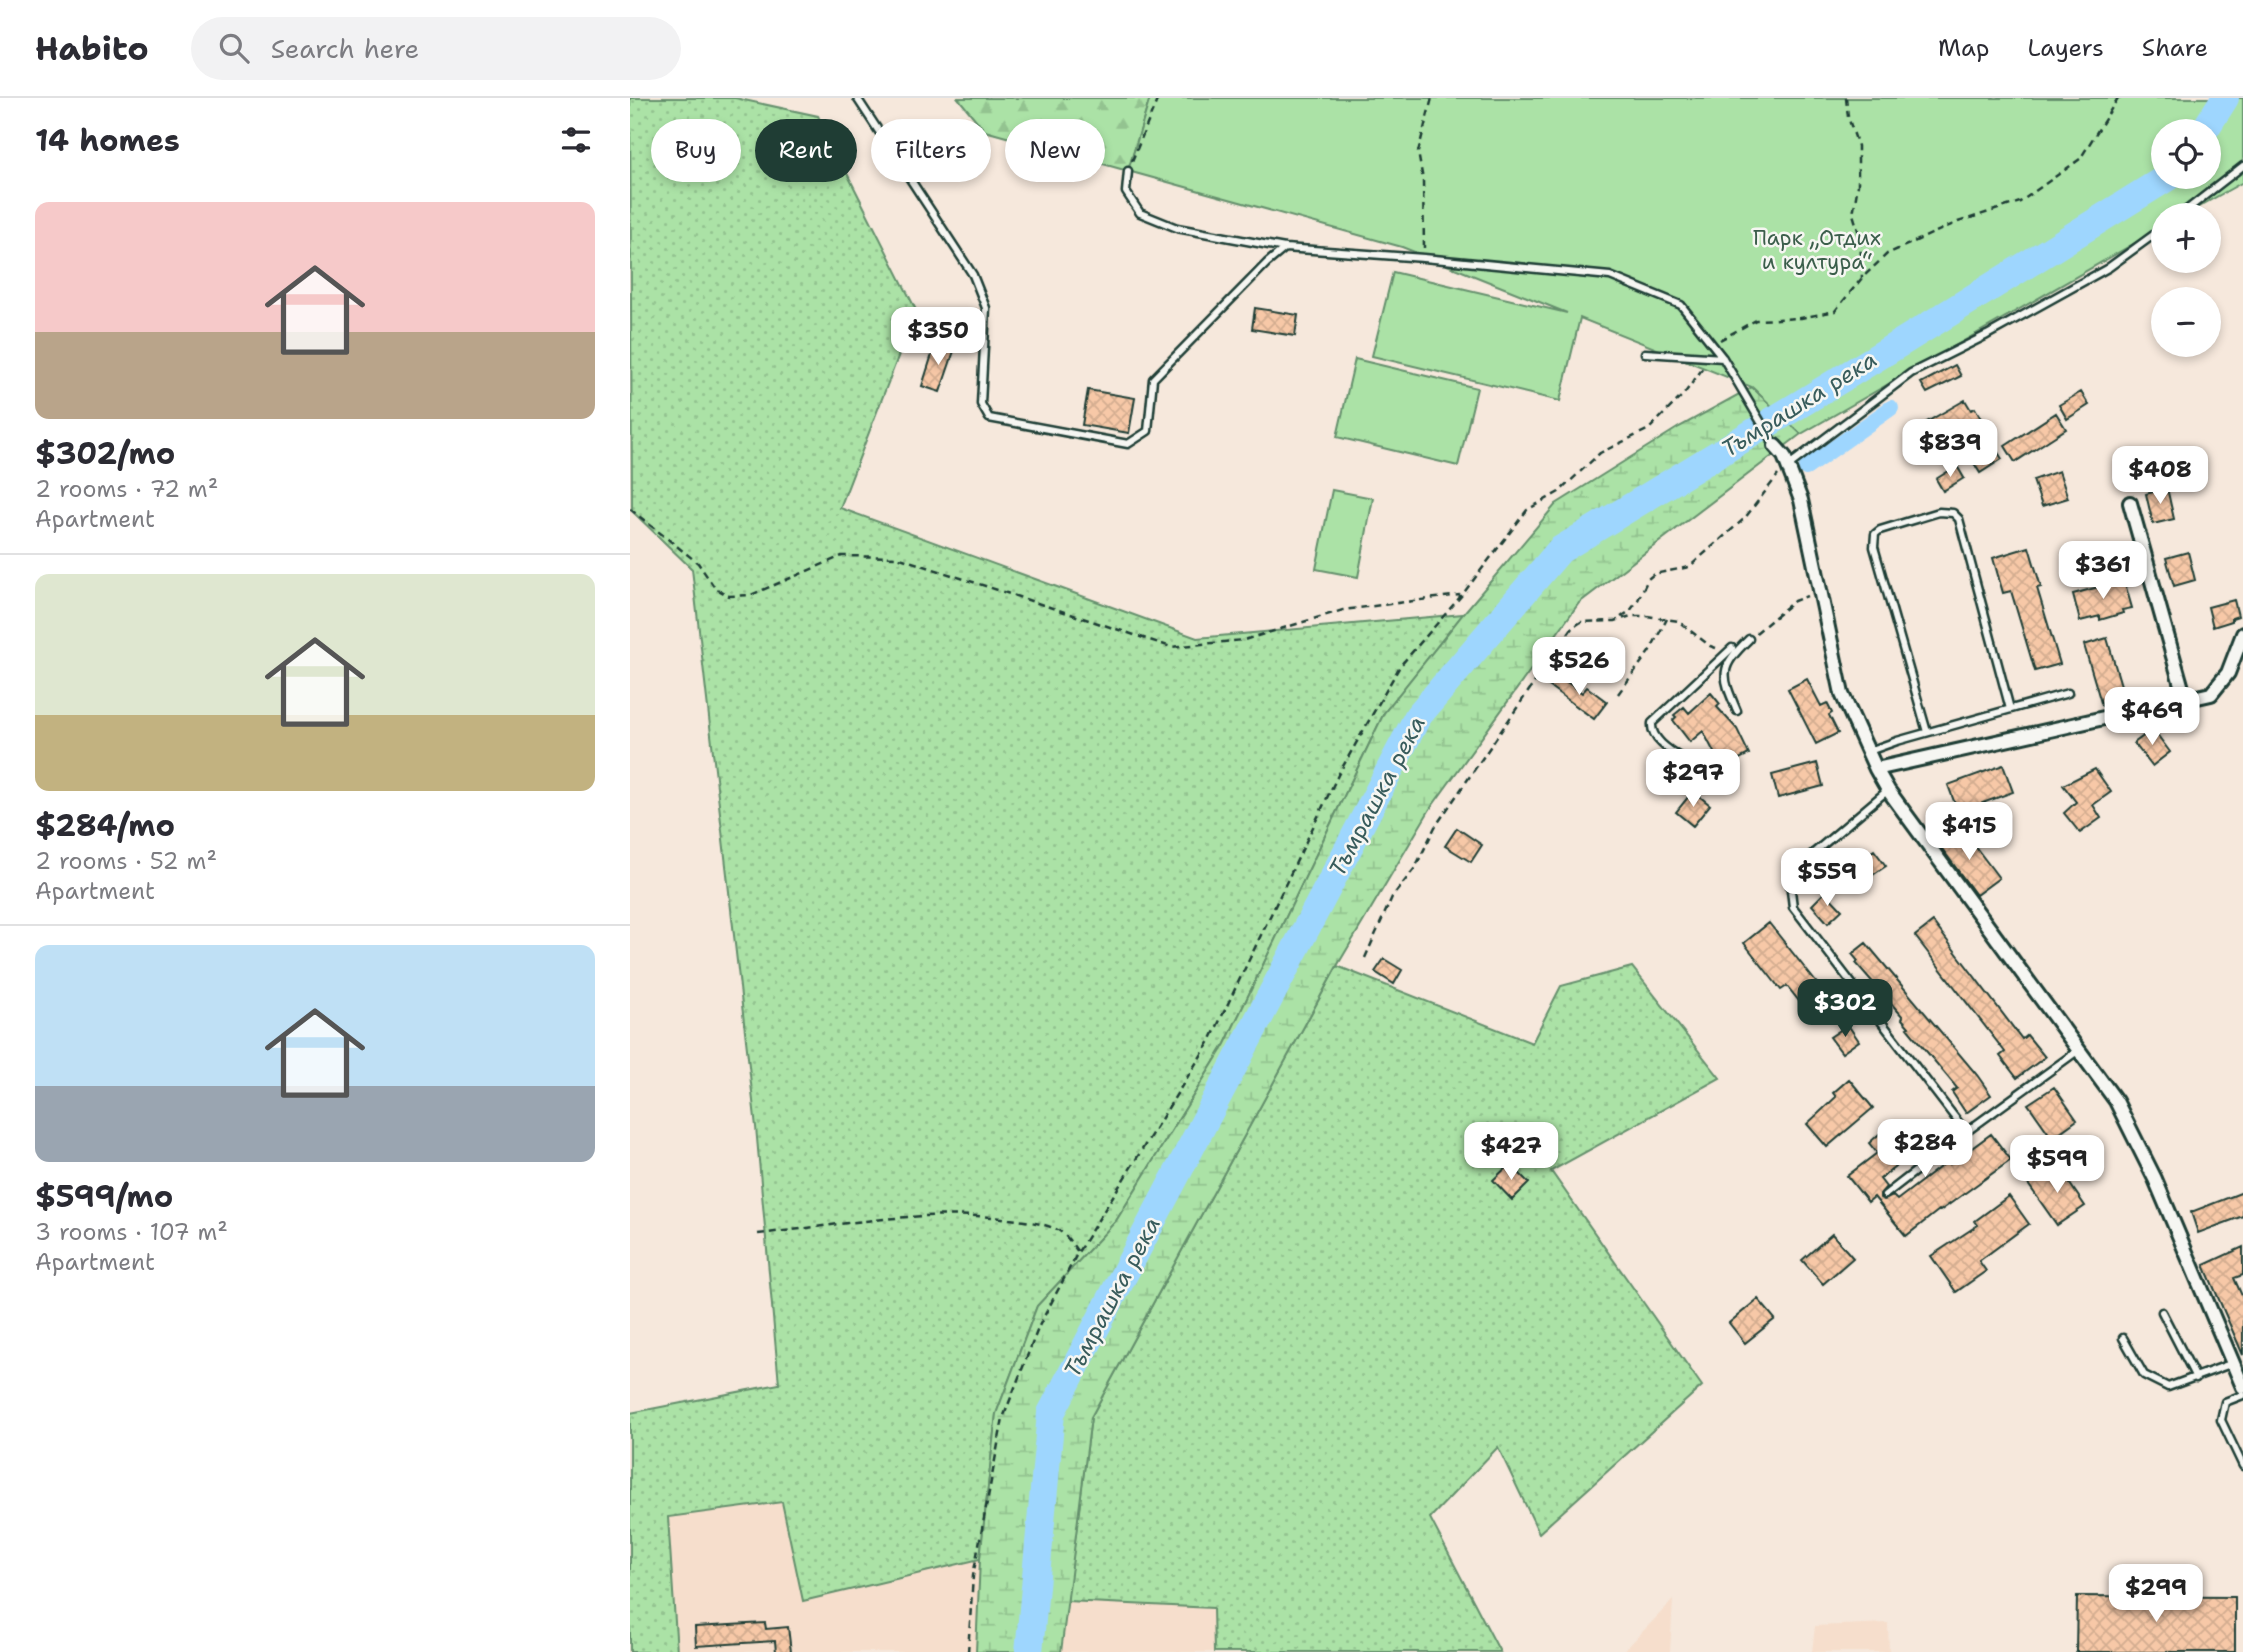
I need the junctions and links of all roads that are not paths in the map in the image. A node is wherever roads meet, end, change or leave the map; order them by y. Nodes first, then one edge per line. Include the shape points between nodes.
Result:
1 (857, 98) edge
2 (2243, 166) edge
3 (1128, 171) road end
4 (2195, 203) edge
5 (2151, 237) edge
6 (1285, 248) junction
7 (1645, 353) dead end
8 (1723, 358) junction
9 (1775, 446) joint
10 (1787, 466) junction
11 (2130, 503) dead end
12 (2243, 634) edge
13 (1749, 639) road end
14 (1732, 648) road end
15 (2068, 694) dead end
16 (2185, 699) junction
17 (2010, 709) junction
18 (1737, 711) dead end
19 (1927, 732) junction
20 (1869, 751) junction
21 (1692, 765) dead end
22 (1876, 769) junction
23 (1888, 790) junction
24 (2080, 1049) junction
25 (1966, 1132) junction
26 (1885, 1195) dead end
27 (2162, 1312) dead end
28 (2123, 1338) dead end
29 (2233, 1363) junction
30 (2196, 1378) junction
31 (2243, 1387) edge
32 (2243, 1395) edge
33 (2243, 1466) edge

1 - 6 lane via 973,275 986,308 981,404 989,418 1128,444 1148,431 1153,379
2 - 4 lane
3 - 6 lane via 1126,192 1140,213 1177,228
5 - 10 lane via 2108,268 1911,373
6 - 8 lane via 1610,276 1681,305
7 - 8 lane
8 - 9 lane
9 - 10 street
10 - 20 street via 1801,500 1842,695
11 - 16 street
12 - 16 street via 2228,673 2211,694
13 - 18 lane via 1724,671
14 - 21 lane via 1652,723 1655,737
15 - 17 lane
16 - 22 street
17 - 19 lane
17 - 19 lane via 1959,519 1953,513 1939,512 1880,530 1874,547
19 - 20 lane
20 - 22 street
22 - 23 street
23 - 24 street
23 - 25 lane via 1804,861 1790,882 1793,907
24 - 25 lane
24 - 29 street via 2116,1101 2155,1179
25 - 26 lane
27 - 30 lane
28 - 30 lane via 2144,1375 2168,1387
29 - 30 lane
29 - 31 street
32 - 33 lane via 2225,1402 2221,1420

